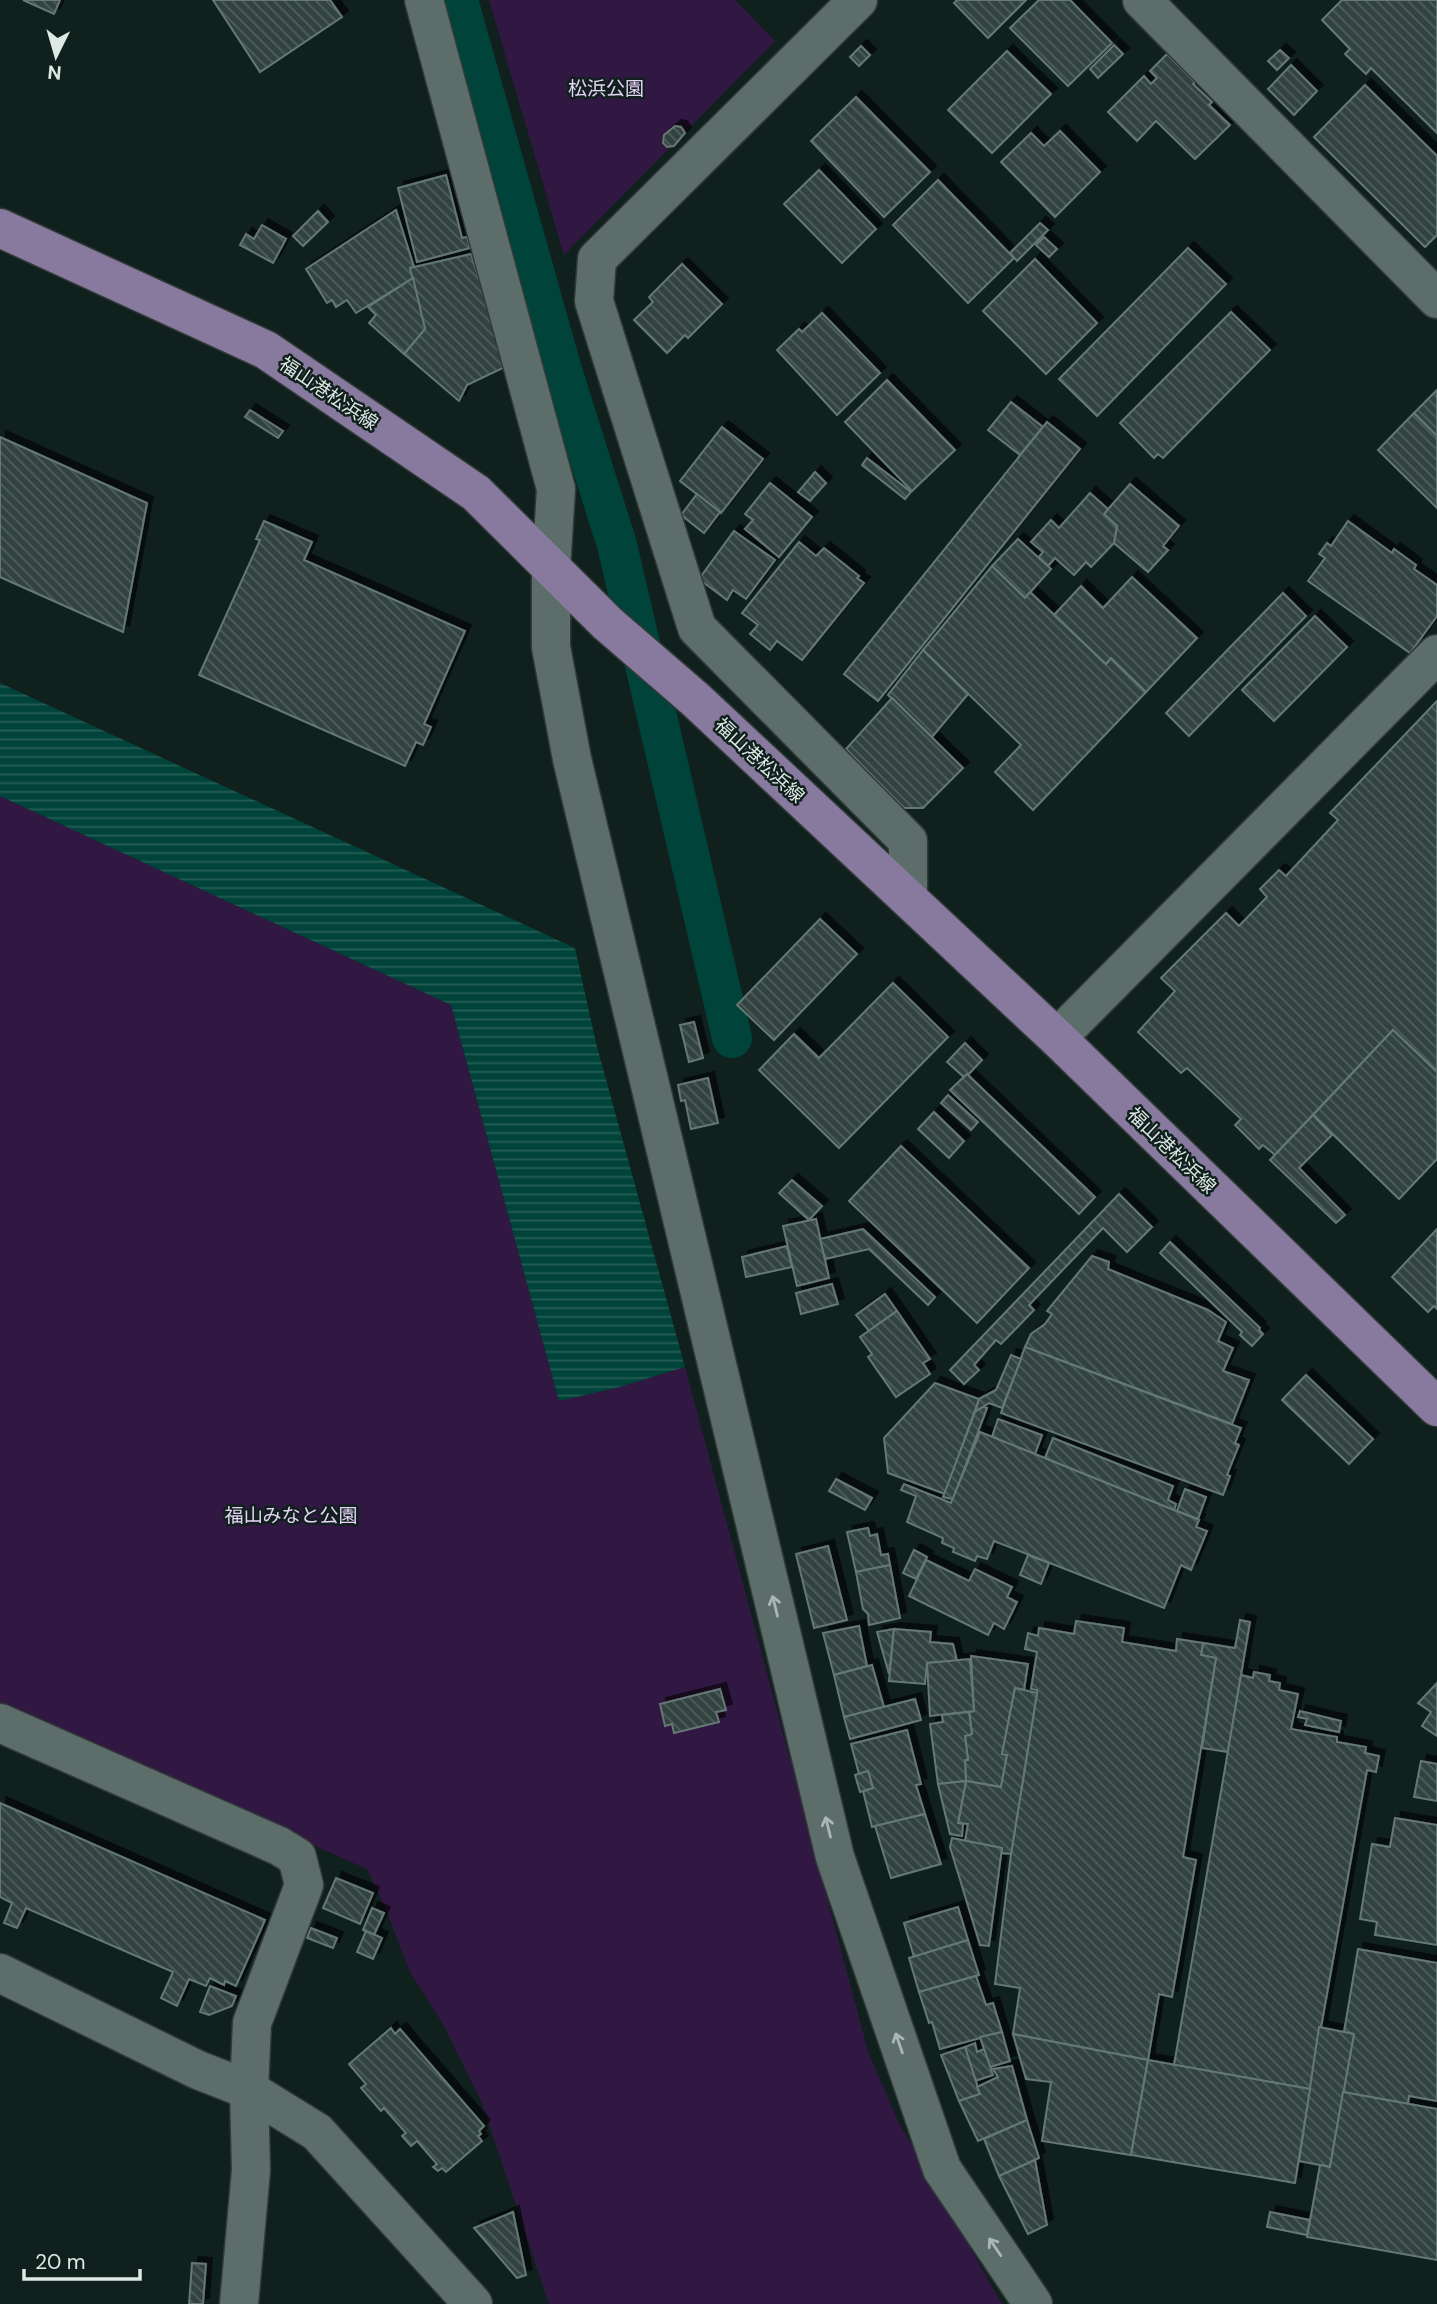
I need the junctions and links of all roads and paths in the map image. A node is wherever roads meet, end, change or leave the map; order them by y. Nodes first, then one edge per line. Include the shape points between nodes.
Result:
1 (424, 0) edge
2 (858, 0) edge
3 (1142, 0) edge
4 (0, 228) edge
5 (1437, 299) edge
6 (551, 569) junction
7 (1437, 654) edge
8 (908, 897) junction
9 (1057, 1038) junction
10 (1437, 1407) edge
11 (0, 1723) edge
12 (0, 1973) edge
13 (249, 2090) junction
14 (239, 2304) edge
15 (473, 2304) edge
16 (1033, 2304) edge

1 - 6 street via 556,489
2 - 8 street via 597,259 594,301 697,628 908,841
3 - 5 street
4 - 6 main road, 福山港松浜線 via 266,351 476,493
6 - 8 main road, 福山港松浜線
16 -> 6 street via 942,2169 835,1857 572,759 551,647
7 - 9 street
8 - 9 main road, 福山港松浜線
9 - 10 main road, 福山港松浜線
11 - 13 street via 297,1857 304,1885 252,2023
12 - 13 street via 198,2070
13 - 14 street via 251,2170
13 - 15 street via 317,2132

